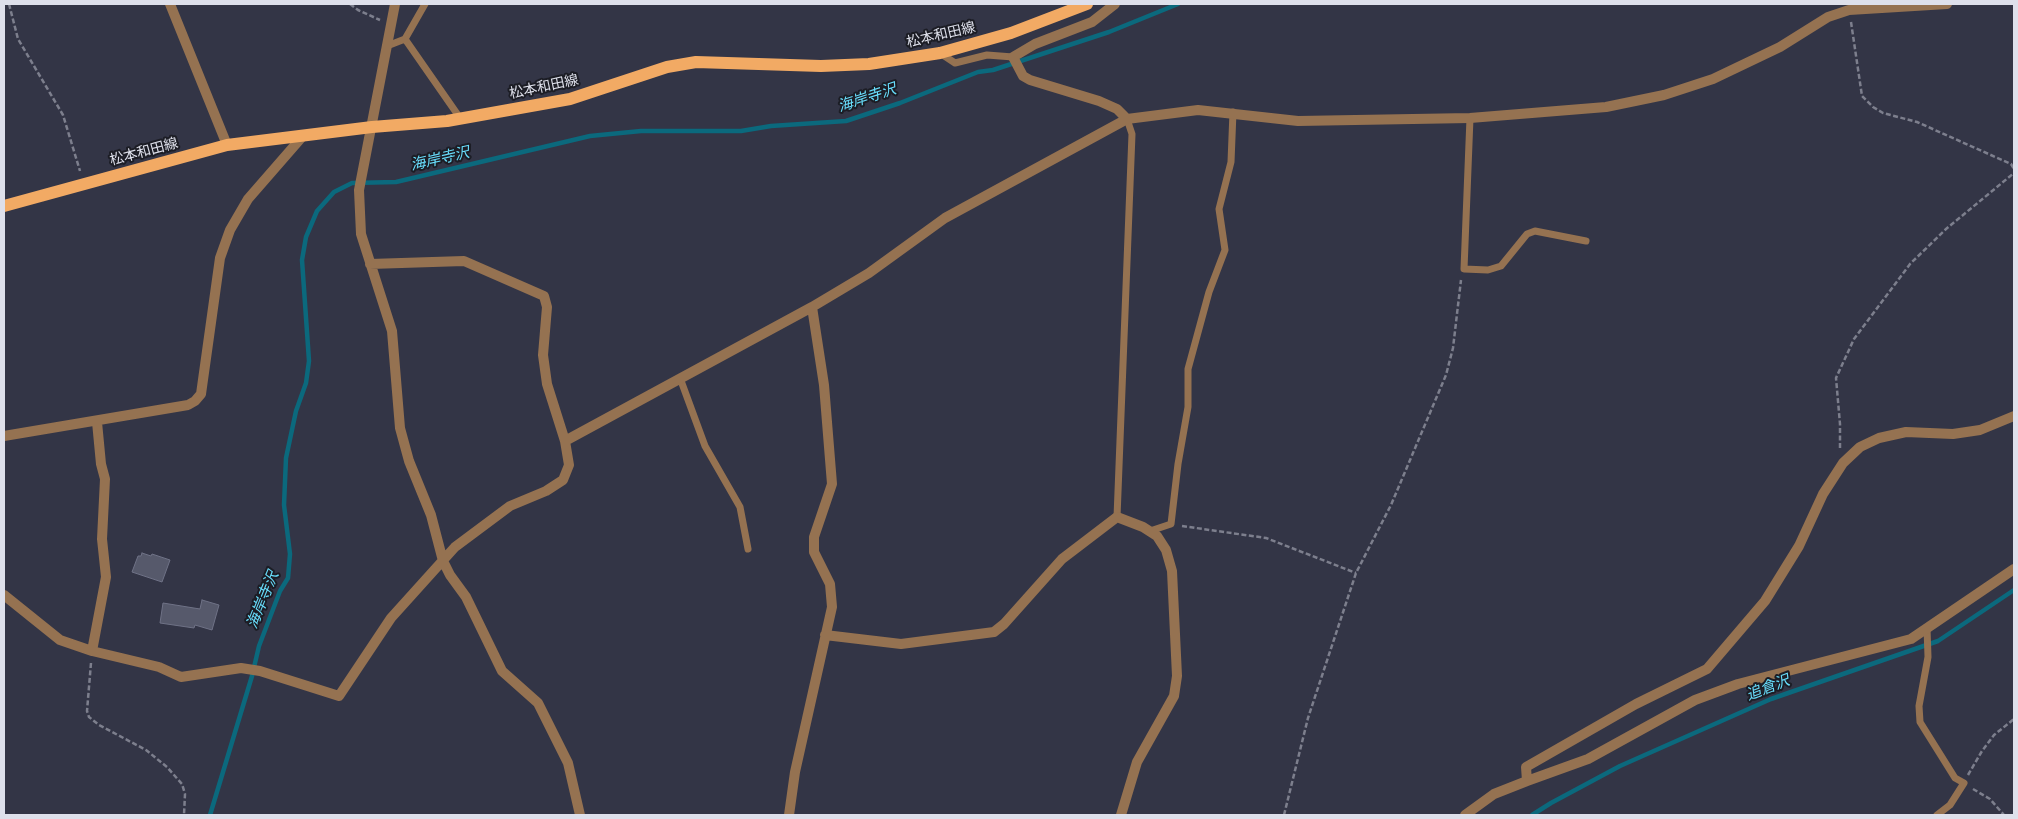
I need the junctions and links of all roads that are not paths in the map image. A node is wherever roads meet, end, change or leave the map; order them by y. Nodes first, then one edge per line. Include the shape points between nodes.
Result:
1 (170, 4) edge
2 (395, 4) edge
3 (425, 4) edge
4 (1087, 4) edge
5 (1114, 4) edge
6 (1947, 4) edge
7 (405, 39) junction
8 (387, 46) junction
9 (940, 53) junction
10 (1012, 57) junction
11 (1233, 112) junction
12 (460, 118) junction
13 (1470, 118) junction
14 (1127, 119) junction
15 (372, 127) junction
16 (302, 136) junction
17 (227, 144) junction
18 (4, 206) edge
19 (1586, 241) dead end
20 (370, 264) junction
21 (812, 307) junction
22 (680, 378) junction
23 (2014, 416) edge
24 (97, 422) junction
25 (4, 436) edge
26 (565, 441) junction
27 (1116, 516) junction
28 (1150, 532) junction
29 (748, 549) dead end
30 (443, 561) junction
31 (2014, 569) edge
32 (4, 596) edge
33 (1928, 628) junction
34 (825, 636) junction
35 (92, 651) junction
36 (1527, 781) junction
37 (580, 815) edge
38 (789, 815) edge
39 (1121, 815) edge
40 (1466, 815) edge
41 (1937, 815) edge

1 - 17 street
2 - 8 street
3 - 7 lane
4 - 9 main road, 松本和田線 via 1011,34
5 - 10 street via 1092,22 1035,44
6 - 13 street via 1849,10 1828,17 1780,47 1713,79 1664,96 1606,107
7 - 8 lane
7 - 12 lane
8 - 15 street
9 - 10 lane via 955,63 987,55
9 - 12 main road, 松本和田線 via 869,64 821,66 696,62 667,67 570,99
10 - 14 street via 1023,76 1030,80 1099,101 1117,109
11 - 13 street via 1298,121
11 - 14 street via 1198,110
11 - 28 lane via 1231,162 1219,209 1225,250 1188,370 1188,407 1171,524
12 - 15 main road, 松本和田線
13 - 19 lane via 1464,268 1488,270 1501,266 1527,234 1536,231
14 - 21 street via 945,218 869,273
14 - 27 lane via 1132,134
15 - 16 main road, 松本和田線
15 - 20 street via 359,190 361,234
16 - 17 main road, 松本和田線
16 - 24 street via 248,199 230,230 220,258 201,394 188,405 141,411
17 - 18 main road, 松本和田線
20 - 26 street via 464,261 544,296 547,308 543,355 547,384
20 - 30 street via 392,331 400,428 409,461 431,515
21 - 22 street
21 - 34 street via 824,385 832,484 814,537 814,552 830,584 832,607
22 - 26 street
22 - 29 lane via 705,446 740,507
23 - 36 street via 1980,430 1953,434 1906,432 1860,446 1842,463 1823,494 1799,546 1765,601 1707,669 1636,704 1526,767
24 - 25 street
24 - 35 street via 105,479 102,539 106,577
26 - 30 street via 569,465 563,480 510,506 456,547
27 - 28 street
27 - 34 street via 1062,559 994,632 901,644
28 - 39 street via 1157,536 1166,550 1172,571 1177,676 1174,696 1137,762
30 - 35 street via 391,618 339,696 260,671 242,668 181,676 159,667
30 - 37 street via 466,597 502,671 538,703 568,763
31 - 33 street
32 - 35 street via 60,640
33 - 36 street via 1911,639 1738,684 1695,700 1588,759
33 - 41 lane via 1920,722 1955,778 1964,783 1950,805
34 - 38 street via 795,772
36 - 40 street via 1494,794

